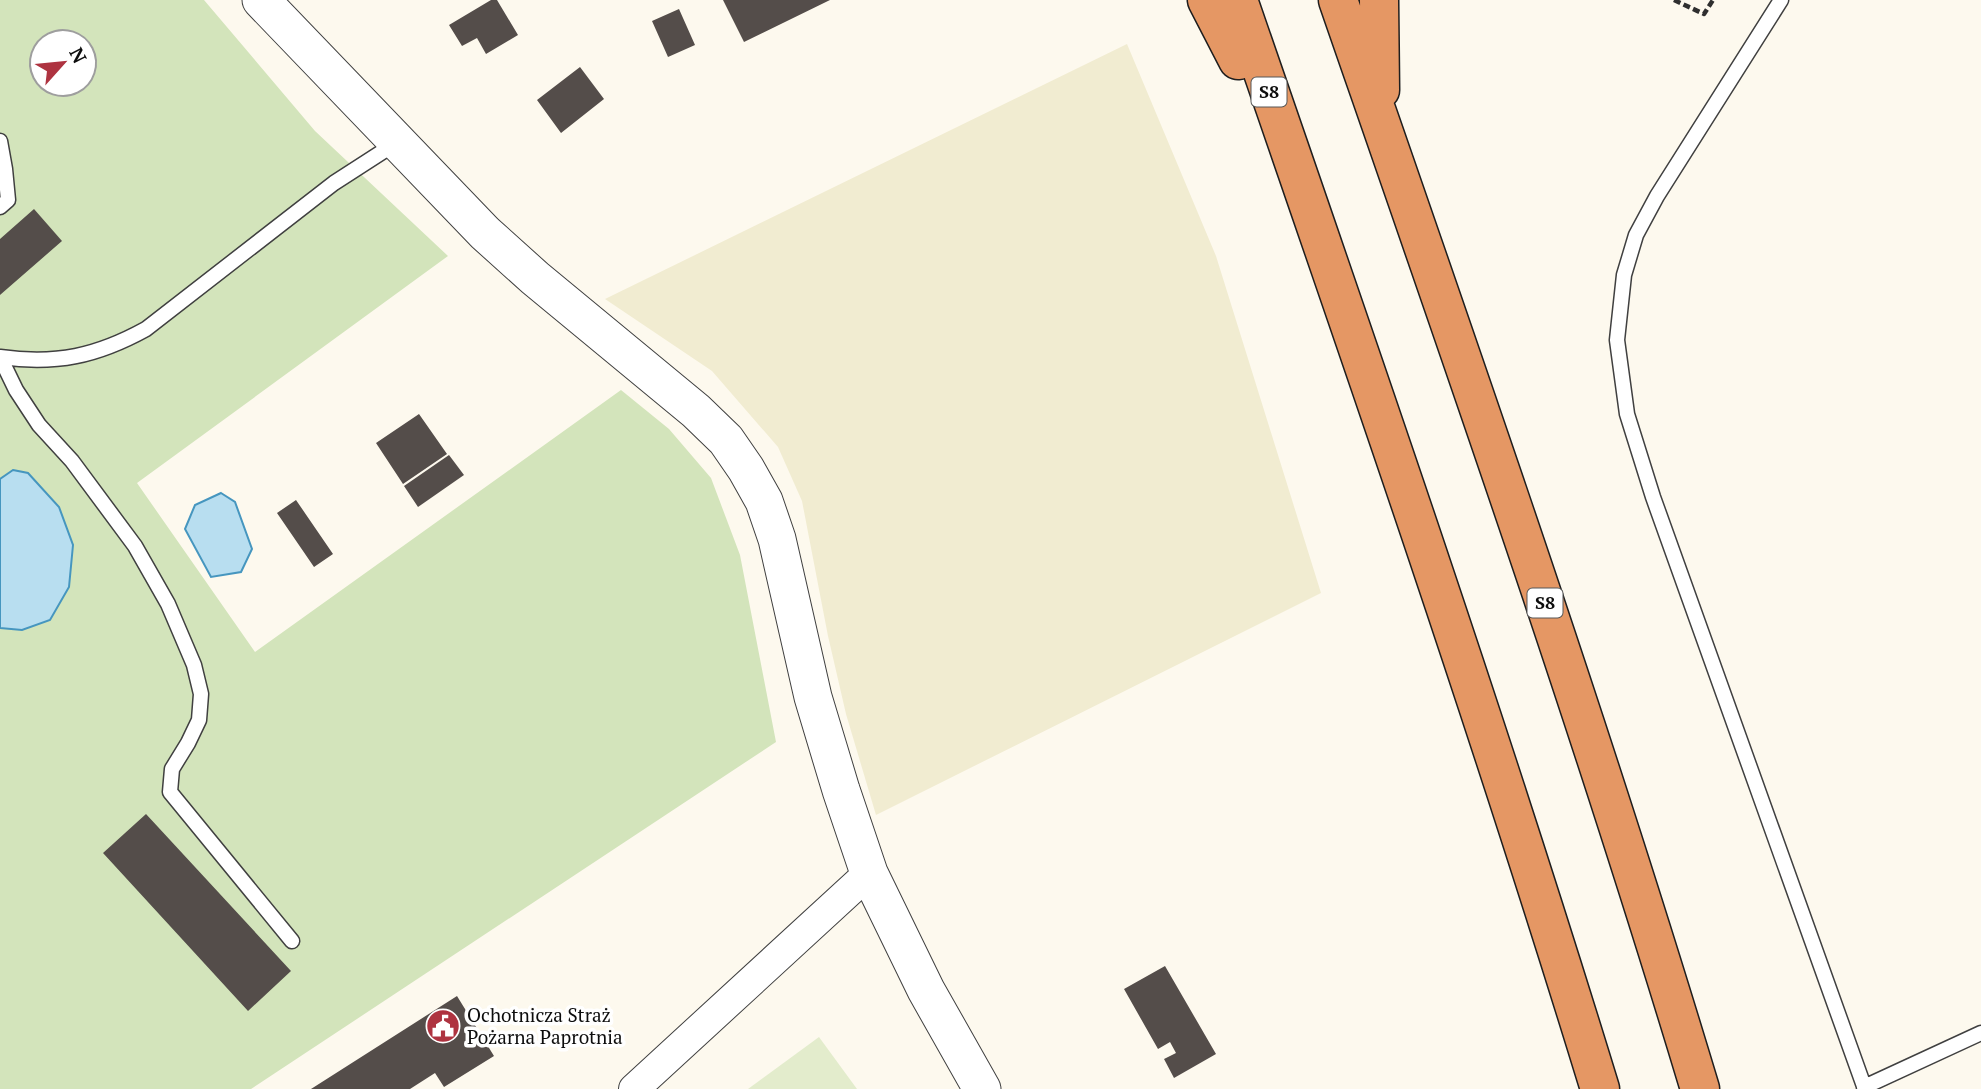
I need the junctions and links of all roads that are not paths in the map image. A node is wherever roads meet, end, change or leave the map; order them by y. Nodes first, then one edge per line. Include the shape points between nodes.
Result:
1 (261, 0) edge
2 (1207, 0) edge
3 (1238, 0) edge
4 (1338, 0) edge
5 (1379, 0) edge
6 (1781, 0) edge
7 (1380, 121) junction
8 (0, 141) edge
9 (397, 143) junction
10 (1301, 183) junction
11 (0, 207) edge
12 (869, 873) junction
13 (292, 941) dead end
14 (1981, 1033) edge
15 (1865, 1088) edge
16 (634, 1089) edge
17 (982, 1089) edge
18 (1600, 1089) edge
19 (1700, 1089) edge

1 - 9 street
2 - 10 highway
3 - 10 highway, S8
4 - 7 highway, S8
5 - 7 highway
6 - 15 lane via 1636,235 1624,275 1617,340 1627,414 1653,497
7 - 19 highway, S8 via 1505,483
8 - 11 lane via 8,200
9 - 12 street via 535,278 696,411 726,440 746,469 764,501 777,539 813,697
9 - 13 lane via 334,183 146,329 118,345 53,360 0,357 39,425 135,546 168,604 194,665 201,694 198,720 172,769 170,792
10 - 18 highway, S8 via 1494,754
12 - 16 street
12 - 17 street via 926,990
14 - 15 lane

